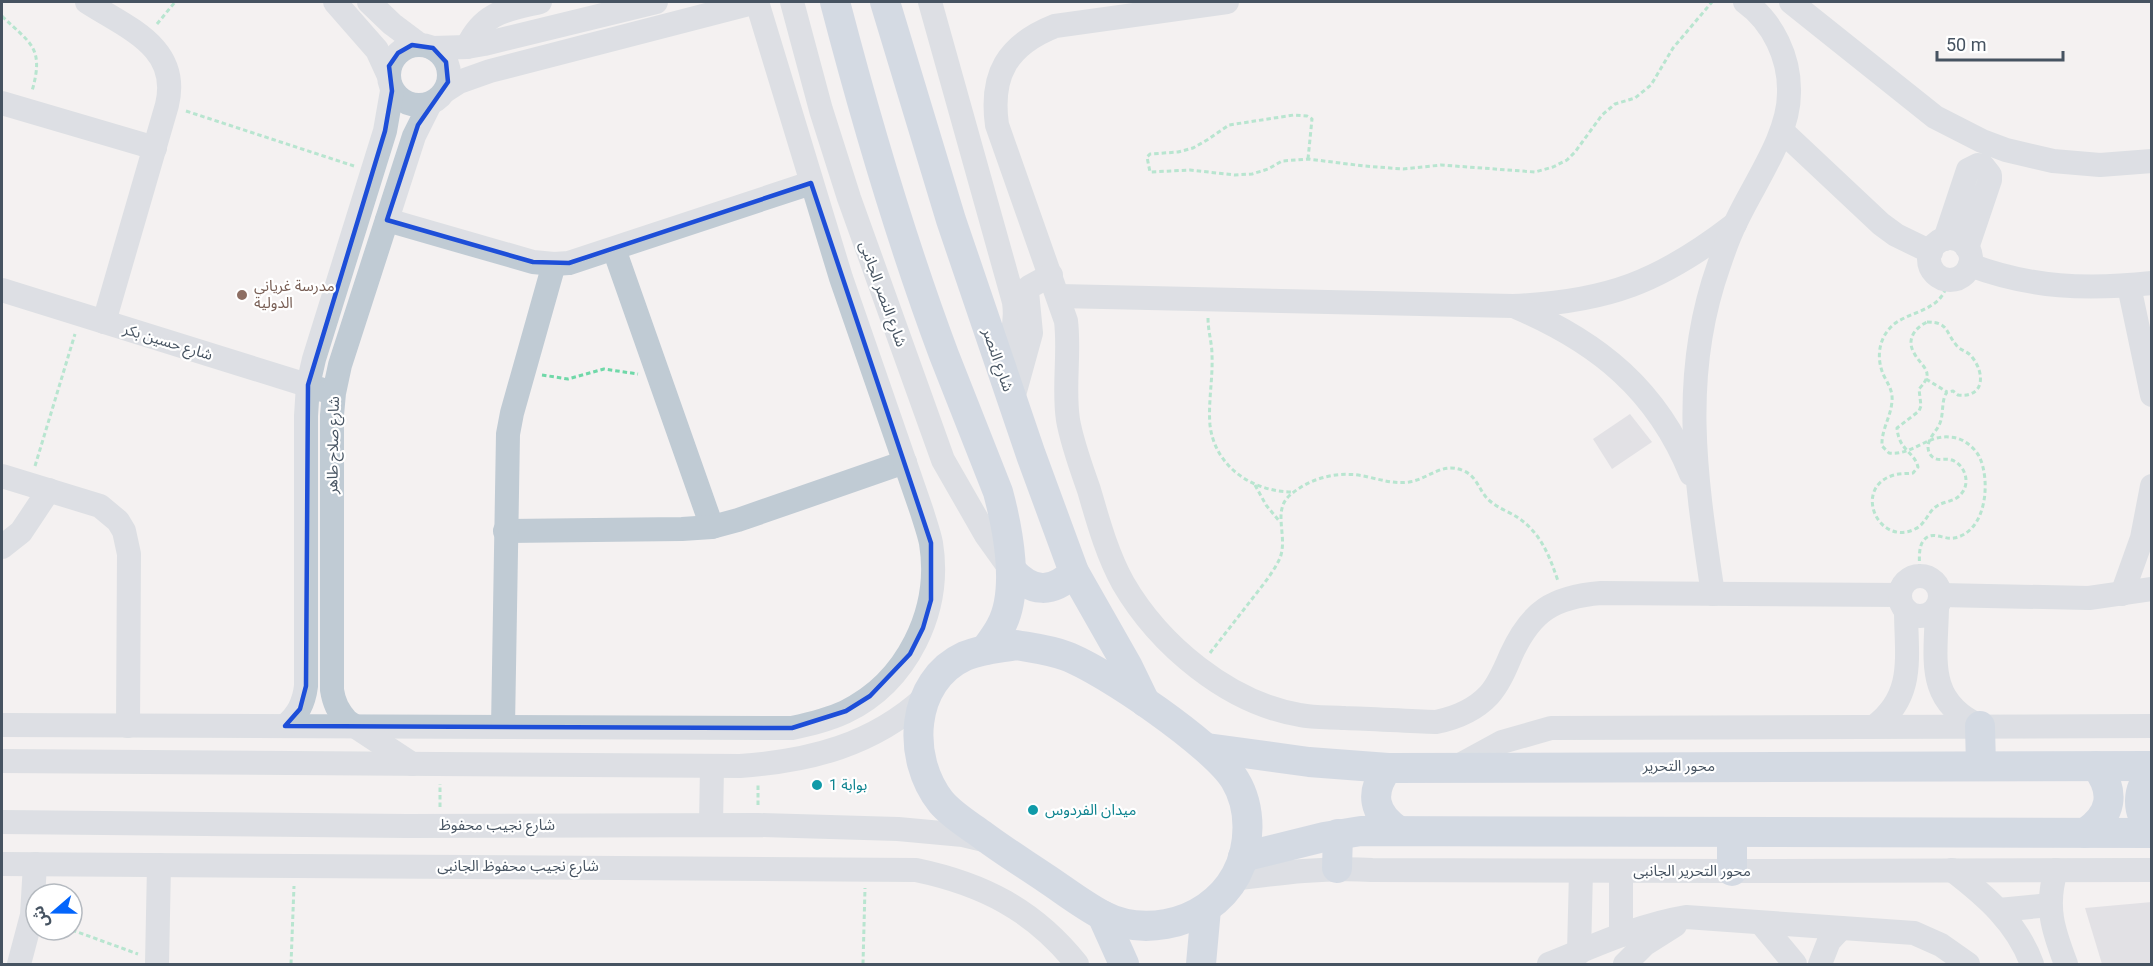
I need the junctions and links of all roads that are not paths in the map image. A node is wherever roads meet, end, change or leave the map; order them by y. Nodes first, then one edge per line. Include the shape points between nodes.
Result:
1 (87, 2) edge
2 (335, 2) edge
3 (369, 2) edge
4 (540, 2) edge
5 (654, 2) edge
6 (757, 2) edge
7 (792, 2) edge
8 (835, 2) edge
9 (885, 2) edge
10 (930, 2) edge
11 (1227, 2) edge
12 (1745, 2) edge
13 (1791, 2) edge
14 (660, 27) junction
15 (426, 46) junction
16 (467, 47) junction
17 (390, 82) junction
18 (437, 97) junction
19 (2, 102) edge
20 (1782, 131) junction
21 (155, 148) junction
22 (2151, 161) edge
23 (811, 183) junction
24 (387, 220) junction
25 (992, 224) junction
26 (1735, 224) junction
27 (1039, 243) junction
28 (1938, 245) junction
29 (614, 249) junction
30 (1969, 256) junction
31 (554, 264) junction
32 (2140, 284) edge
33 (1055, 286) junction
34 (2, 290) edge
35 (1513, 306) junction
36 (104, 322) junction
37 (997, 359) junction
38 (308, 385) junction
39 (334, 393) junction
40 (2151, 395) edge
41 (1012, 402) junction
42 (905, 462) junction
43 (2, 476) edge
44 (2151, 486) edge
45 (39, 488) junction
46 (1698, 493) junction
47 (712, 527) junction
48 (505, 531) junction
49 (2, 547) edge
50 (1011, 570) junction
51 (1074, 572) junction
52 (2151, 589) edge
53 (1713, 594) junction
54 (2122, 594) junction
55 (1939, 601) junction
56 (1903, 602) junction
57 (985, 650) junction
58 (925, 697) junction
59 (1147, 704) junction
60 (2, 725) edge
61 (128, 726) junction
62 (285, 726) junction
63 (356, 726) junction
64 (1875, 726) junction
65 (1980, 726) junction
66 (2151, 726) edge
67 (503, 727) junction
68 (1207, 748) junction
69 (2, 761) edge
70 (412, 764) junction
71 (711, 766) junction
72 (1458, 766) junction
73 (1981, 766) junction
74 (2096, 766) junction
75 (2151, 766) edge
76 (1388, 768) junction
77 (2151, 773) edge
78 (2, 822) edge
79 (711, 825) junction
80 (407, 826) junction
81 (2151, 827) edge
82 (1399, 831) junction
83 (1732, 832) junction
84 (2085, 832) junction
85 (2151, 833) edge
86 (1338, 834) junction
87 (992, 842) junction
88 (2, 864) edge
89 (35, 864) junction
90 (159, 865) junction
91 (408, 865) junction
92 (1238, 868) junction
93 (1337, 868) junction
94 (1952, 870) junction
95 (2056, 870) junction
96 (2151, 870) edge
97 (1581, 871) junction
98 (1621, 871) junction
99 (1732, 872) junction
100 (2050, 905) junction
101 (1206, 909) junction
102 (1999, 910) junction
103 (1102, 915) junction
104 (1686, 917) junction
105 (1761, 923) junction
106 (1841, 928) junction
107 (1613, 939) junction
108 (1579, 953) junction
109 (157, 963) edge
110 (19, 964) edge
111 (1077, 964) edge
112 (1124, 964) edge
113 (1201, 964) edge
114 (1549, 964) edge
115 (1623, 964) edge
116 (1795, 964) edge
117 (1820, 964) edge
118 (1968, 964) edge
119 (2032, 964) edge
120 (2066, 964) edge

1 - 21 street via 145,39 168,68 170,93
2 - 17 street via 377,50
3 - 15 street via 392,24
4 - 16 street via 490,17
5 - 14 street
5 - 16 street
6 - 14 street
6 - 23 street
7 - 50 street, شارع النصر الجانبى via 849,198 943,460
8 - 50 main road via 910,259 998,492
9 - 37 main road, شارع النصر
10 - 25 street
11 - 27 street via 1055,26 1035,34 1011,55 996,83 997,125
12 - 20 street via 1765,21 1784,55 1789,93
13 - 22 street via 1935,117 1982,141 2030,156 2077,164
14 - 18 street via 490,71 459,82
15 - 16 street
15 - 17 street via 398,52 393,59
15 - 18 street via 441,54 449,72
17 - 18 street via 405,102 422,105
17 - 38 street, شارع صلاح طاهر via 385,131
18 - 24 street, شارع صلاح طاهر via 418,125
19 - 21 street
20 - 26 street
20 - 28 street via 1896,235
21 - 36 street
23 - 29 street
23 - 42 street
24 - 31 street via 533,262
24 - 39 street, شارع صلاح طاهر
25 - 27 street via 1017,249
25 - 37 street via 1015,314 1011,338
26 - 35 street via 1677,265 1631,286 1593,298
26 - 46 street via 1712,289 1698,356 1694,447
27 - 33 street
28 - 30 street via 1957,240
28 - 30 street via 1930,265 1943,279 1962,276
28 - 30 street via 1968,170 1983,166 1990,180
29 - 31 street
29 - 47 street
30 - 32 street via 2013,279 2048,286
31 - 48 street via 508,434
32 - 40 street
33 - 35 street via 1208,300
33 - 41 street via 1029,287 1027,292 1031,333
33 - 53 street via 1068,342 1068,423 1107,547 1123,582 1169,643 1229,688 1300,715 1436,722 1456,718 1489,695 1522,632 1556,602 1601,593
34 - 36 street, شارع حسين بكر
35 - 46 street via 1583,340 1614,364 1665,423
36 - 38 street, شارع حسين بكر
37 - 41 main road, شارع النصر
38 - 39 street, شارع حسين بكر
38 - 62 street, شارع صلاح طاهر via 306,686 300,709
39 - 63 street, شارع صلاح طاهر via 332,690 339,712
41 - 51 main road, شارع النصر
42 - 47 street
42 - 67 street via 931,543 931,600 910,654 870,696 820,722 792,728
43 - 45 street
44 - 54 street via 2142,538
45 - 49 street via 21,532
45 - 61 street via 100,506 124,531 128,542
46 - 53 street
47 - 48 street
48 - 67 street
50 - 51 main road via 1035,588 1050,588
50 - 57 main road via 1002,625
51 - 59 main road, شارع النصر
52 - 54 street
53 - 56 street
54 - 55 street
55 - 56 street via 1932,613 1918,616
55 - 56 street via 1935,582 1920,576 1904,584
55 - 65 street via 1935,670 1942,692 1964,719
56 - 64 street via 1903,692 1892,711
57 - 58 main road via 965,656 943,671
57 - 59 main road via 1016,645 1068,656
58 - 71 street via 906,715 878,732 813,757 779,764
58 - 87 main road via 918,741 929,784 957,818
59 - 68 main road
60 - 61 street
61 - 62 street
62 - 63 street
63 - 67 street
63 - 70 street, شارع صلاح طاهر
64 - 65 street
64 - 72 street via 1551,728 1502,742
65 - 66 street
65 - 73 main road
68 - 76 main road, محور التحرير
68 - 92 main road via 1224,764 1245,802 1246,843
69 - 70 street
70 - 71 street
71 - 79 street
72 - 73 main road, محور التحرير
72 - 76 main road, محور التحرير
73 - 74 main road, محور التحرير
74 - 75 main road, محور التحرير
74 - 84 main road via 2106,783 2108,803 2100,820
76 - 82 main road via 1378,784 1377,802 1388,824
77 - 81 main road via 2139,799 2141,812
78 - 80 street, شارع نجيب محفوظ
79 - 80 street, شارع نجيب محفوظ
79 - 87 street, شارع نجيب محفوظ via 926,831
80 - 91 street
82 - 83 main road
82 - 86 main road
83 - 84 main road
83 - 99 main road
84 - 85 main road
86 - 92 main road
86 - 93 main road
87 - 103 main road
88 - 89 street, شارع نجيب محفوظ الجانبى
89 - 90 street, شارع نجيب محفوظ الجانبى
89 - 110 street via 32,915
90 - 91 street, شارع نجيب محفوظ الجانبى
90 - 109 street
91 - 111 street, شارع نجيب محفوظ الجانبى via 916,870 945,876 991,894 1047,931
92 - 93 street, محور التحرير الجانبى
92 - 101 main road via 1226,890
93 - 97 street, محور التحرير الجانبى
94 - 95 street, محور التحرير الجانبى
94 - 99 street, محور التحرير الجانبى
94 - 102 street
95 - 96 street, محور التحرير الجانبى
95 - 100 street
97 - 98 street, محور التحرير الجانبى
97 - 108 street
98 - 99 street, محور التحرير الجانبى
98 - 107 street
100 - 102 street
100 - 120 street
101 - 103 main road via 1181,921 1153,926 1126,924
101 - 113 main road
102 - 119 street via 2017,933
103 - 112 main road
104 - 105 street
104 - 107 street via 1658,922
104 - 115 street
105 - 106 street
105 - 116 street
106 - 117 street via 1829,941
106 - 118 street via 1914,933 1941,945
107 - 108 street
107 - 115 street
108 - 114 street

